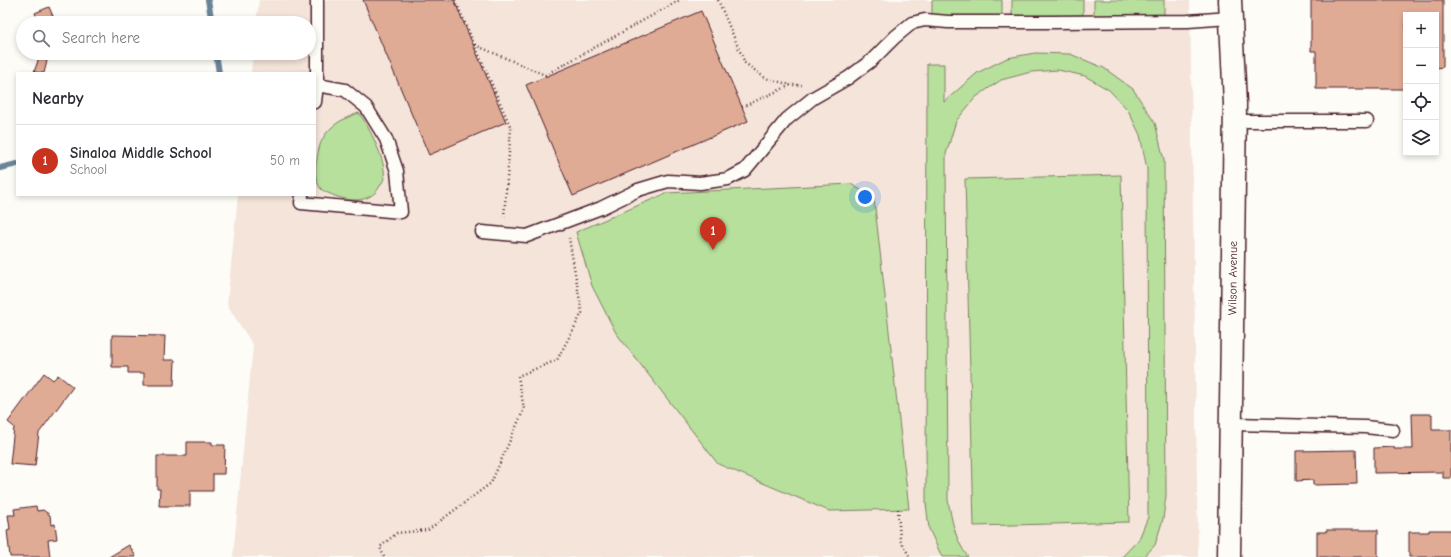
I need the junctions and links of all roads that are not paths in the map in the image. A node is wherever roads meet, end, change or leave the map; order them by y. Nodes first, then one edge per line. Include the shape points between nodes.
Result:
1 (317, 0) edge
2 (1230, 9) edge
3 (318, 85) junction
4 (316, 96) edge
5 (1234, 121) junction
6 (1367, 121) dead end
7 (301, 199) edge
8 (482, 232) dead end
9 (1230, 424) junction
10 (1394, 430) dead end
11 (1229, 557) edge

1 - 3 lane
2 - 5 street, Wilson Avenue
2 - 8 lane via 1188,21 912,22 872,60 839,84 813,98 787,119 745,170 728,179 700,183 668,181 638,190 601,208 527,236
3 - 4 lane
3 - 7 lane via 345,90 366,107 386,139 397,171 401,212
5 - 6 lane
5 - 9 street, Wilson Avenue
9 - 10 lane via 1365,426
9 - 11 street, Wilson Avenue

